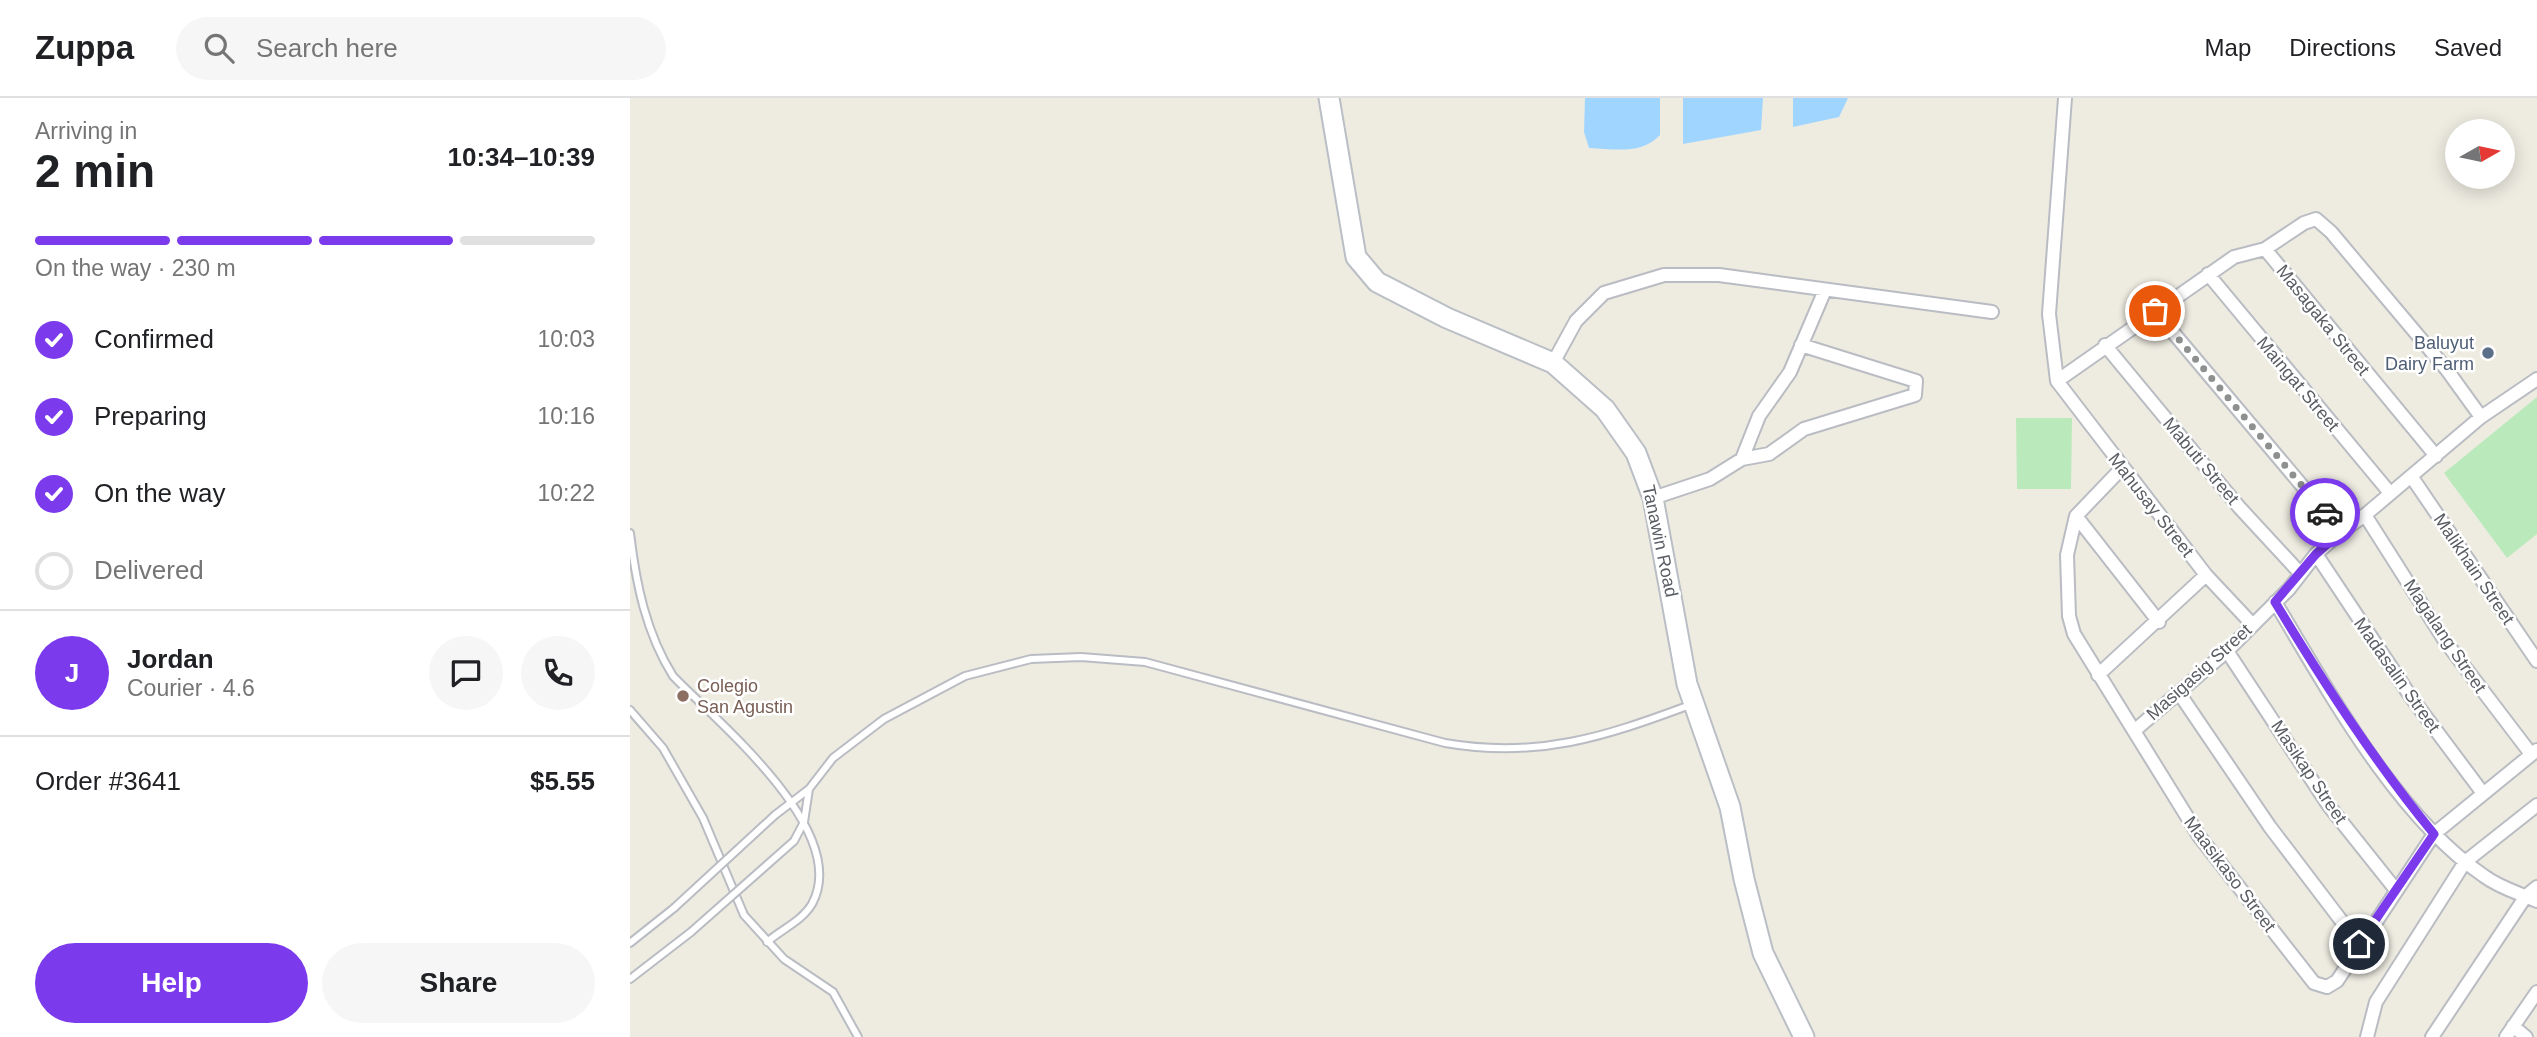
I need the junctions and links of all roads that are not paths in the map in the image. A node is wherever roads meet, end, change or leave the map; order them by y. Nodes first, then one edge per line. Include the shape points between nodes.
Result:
1 (1329, 98) edge
2 (2065, 98) edge
3 (2265, 249) junction
4 (2208, 274) junction
5 (1825, 290) junction
6 (2155, 311) junction
7 (1992, 312) dead end
8 (1801, 345) junction
9 (2105, 345) junction
10 (1553, 363) junction
11 (2537, 379) edge
12 (2057, 381) junction
13 (2481, 417) junction
14 (2436, 456) junction
15 (1742, 458) junction
16 (2122, 468) junction
17 (2411, 476) junction
18 (2390, 493) junction
19 (1653, 498) junction
20 (2076, 516) junction
21 (2365, 516) junction
22 (2341, 532) junction
23 (630, 533) edge
24 (2316, 554) junction
25 (2301, 573) junction
26 (2206, 575) junction
27 (2275, 602) junction
28 (2159, 622) junction
29 (2252, 624) junction
30 (2227, 651) junction
31 (2537, 661) edge
32 (2098, 675) junction
33 (2179, 693) junction
34 (1692, 705) junction
35 (630, 710) edge
36 (2134, 731) junction
37 (2534, 752) edge
38 (809, 789) junction
39 (2482, 792) junction
40 (793, 803) junction
41 (2537, 805) edge
42 (804, 822) junction
43 (2434, 834) junction
44 (2465, 862) junction
45 (2537, 887) edge
46 (2396, 890) junction
47 (2532, 899) edge
48 (767, 942) junction
49 (630, 943) edge
50 (2359, 944) junction
51 (630, 979) edge
52 (2537, 992) edge
53 (2510, 1032) edge
54 (858, 1037) edge
55 (1804, 1037) edge
56 (2367, 1037) edge
57 (2432, 1037) edge
58 (2525, 1037) edge

1 - 10 street, Tanawin Road via 1356,257 1370,276 1447,318
2 - 12 street via 2049,314
3 - 4 street via 2244,252
3 - 13 street via 2313,219 2331,232
3 - 14 street, Masagaka Street
4 - 6 street
4 - 18 street, Maingat Street
5 - 7 street
5 - 8 street
5 - 10 street via 1719,275 1664,275 1604,293 1590,304
6 - 9 street
6 - 22 street
8 - 15 street via 1790,372 1759,416
8 - 15 street via 1916,381 1915,395 1804,429 1769,453
9 - 12 street
9 - 25 street, Mabuti Street via 2239,507
10 - 19 street, Tanawin Road via 1605,409 1636,453
11 - 13 street, Masigasig Street
12 - 16 street, Mahusay Street
13 - 14 street, Masigasig Street
14 - 17 street, Masigasig Street
15 - 19 street via 1710,479
16 - 20 street
16 - 26 street, Mahusay Street
17 - 18 street, Masigasig Street
17 - 31 street, Malikhain Street
18 - 21 street, Masigasig Street
19 - 34 street, Tanawin Road
20 - 28 street
20 - 32 street, Maasikaso Street via 2067,555 2069,615 2074,634
21 - 22 street, Masigasig Street
21 - 37 street, Magalang Street via 2445,641
22 - 24 street, Masigasig Street
23 - 40 lane via 638,586 664,662 777,780
24 - 25 street, Masigasig Street
24 - 39 street, Madasalin Street via 2411,697
25 - 27 street, Masigasig Street
26 - 28 street
26 - 29 street, Mahusay Street
27 - 29 street, Masigasig Street
27 - 43 street via 2323,683 2384,772
28 - 32 street
29 - 30 street, Masigasig Street
30 - 33 street, Masigasig Street
30 - 46 street, Masikap Street via 2329,806
32 - 36 street, Maasikaso Street
33 - 36 street, Masigasig Street
33 - 50 street via 2270,827
34 - 38 lane via 1600,736 1539,748 1486,750 1445,743 1164,666 1054,657 1004,665 945,685 863,734 833,758
34 - 55 street, Tanawin Road via 1730,807 1763,953
35 - 48 lane via 663,748 703,818 744,915
36 - 50 street, Maasikaso Street via 2199,836 2314,984 2331,986
37 - 39 street, Maasikaso Street
38 - 40 lane
38 - 42 lane
39 - 43 street, Maasikaso Street
40 - 42 lane
40 - 49 lane, bridge
41 - 44 street
42 - 48 lane via 816,859 815,897 803,915
42 - 51 lane, bridge via 794,841
43 - 44 street
43 - 46 street, Maasikaso Street
44 - 47 street via 2501,887
44 - 56 street via 2376,1002
45 - 47 street
46 - 50 street, Maasikaso Street
47 - 57 street
48 - 54 lane via 833,992
52 - 53 street
53 - 58 street

